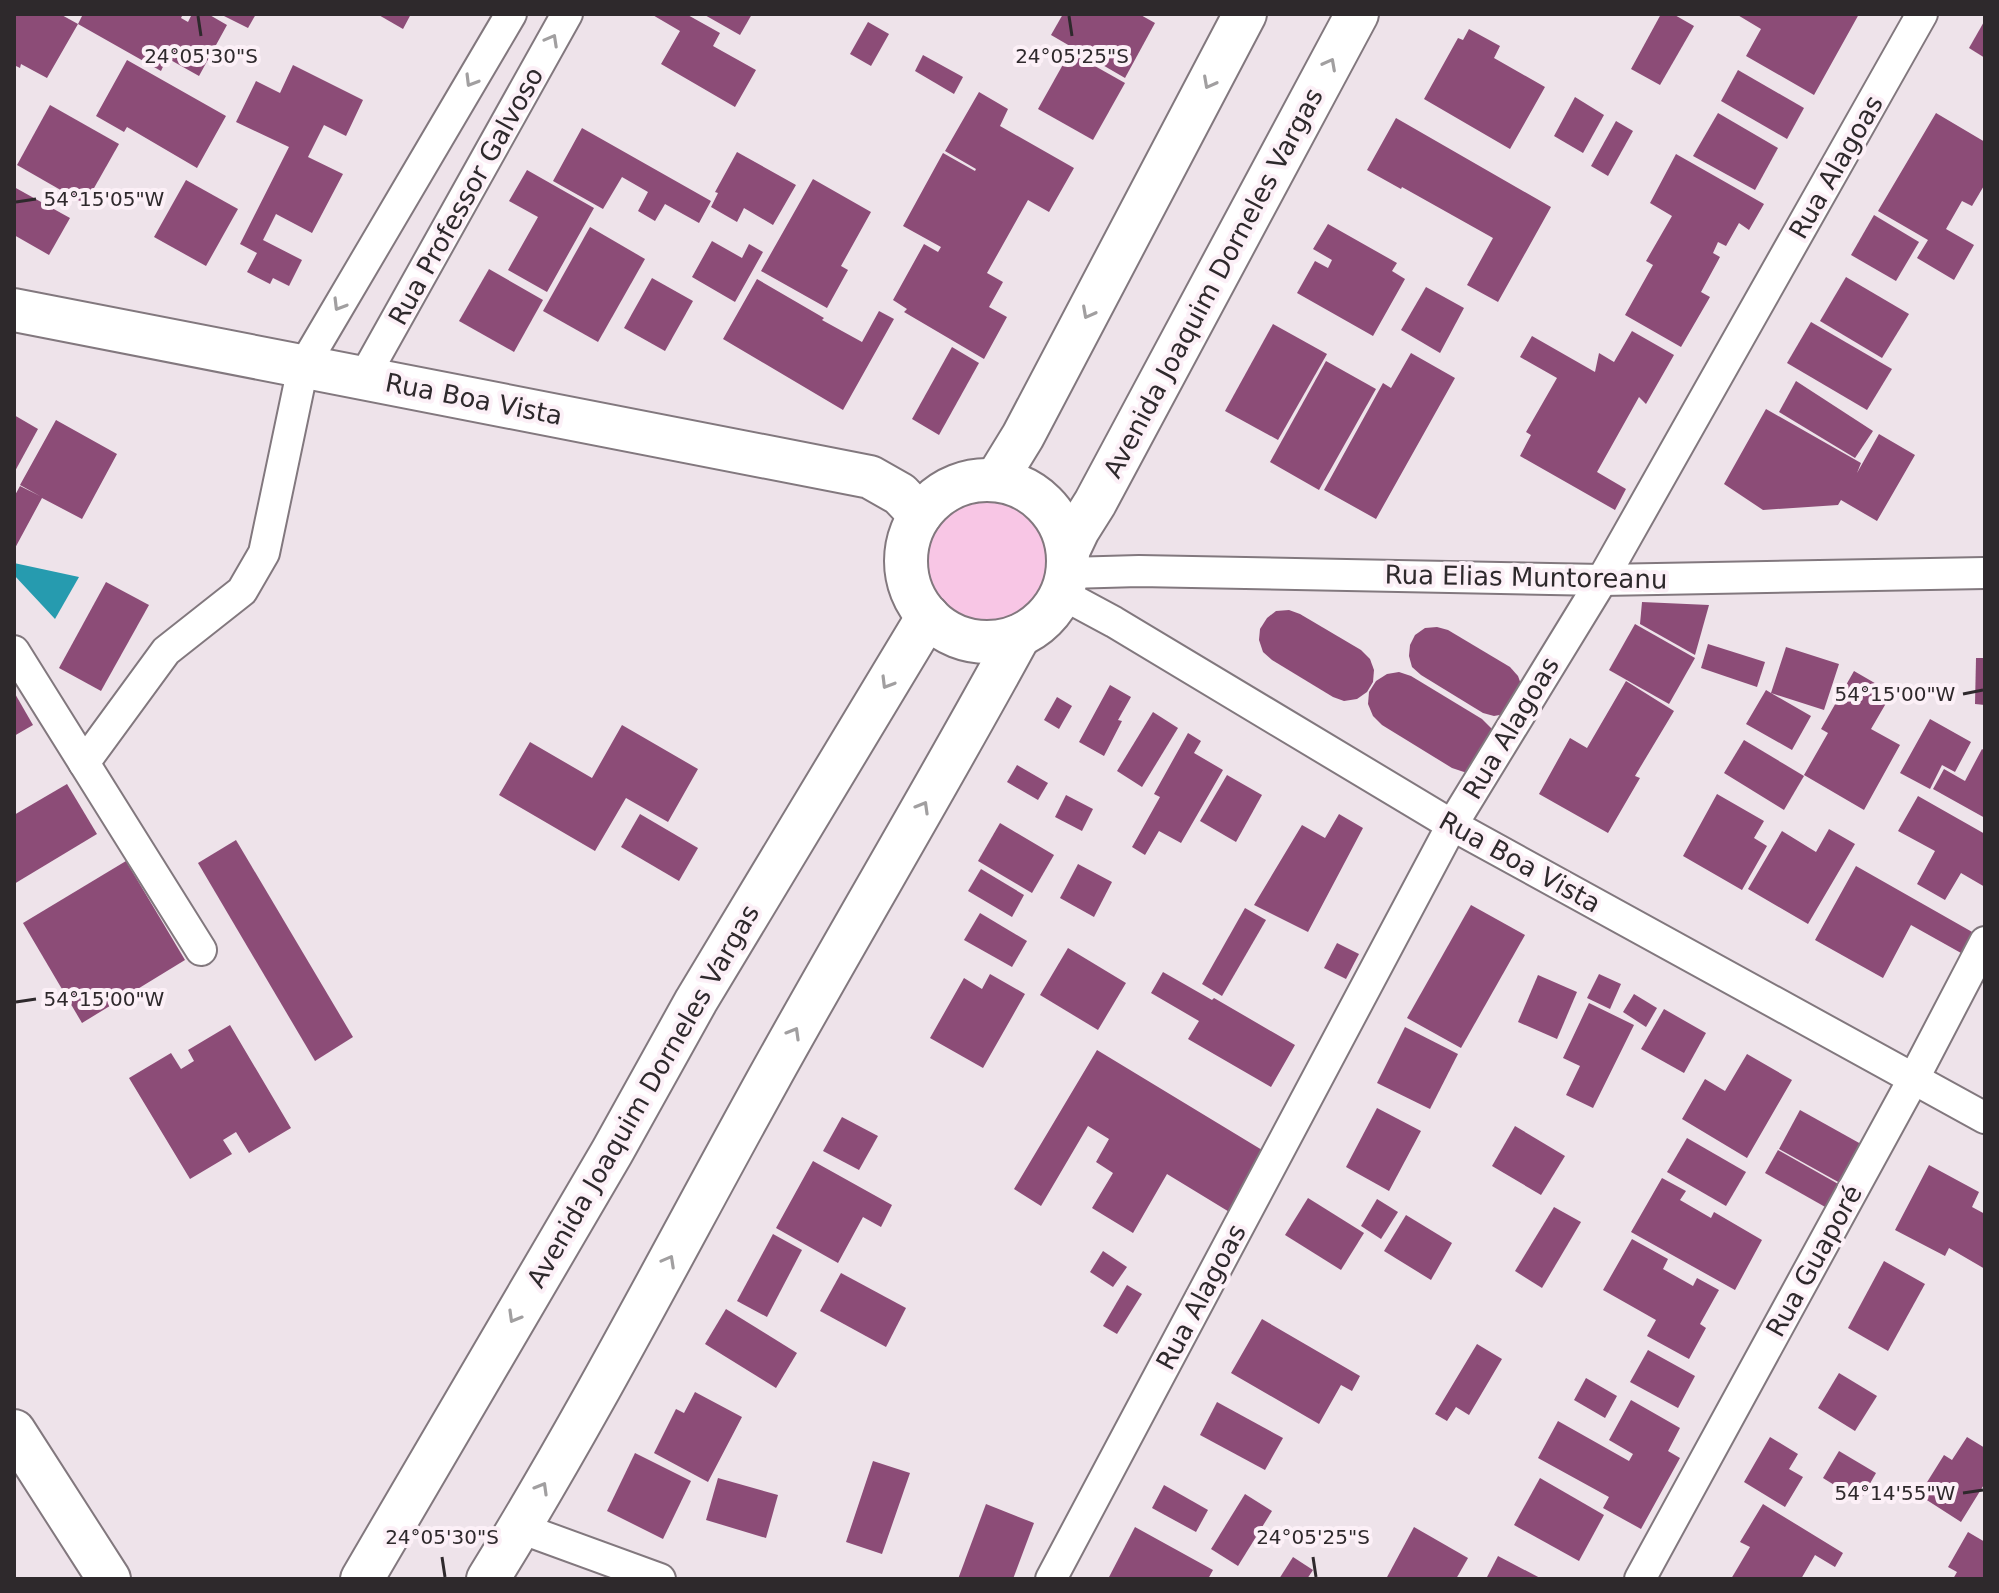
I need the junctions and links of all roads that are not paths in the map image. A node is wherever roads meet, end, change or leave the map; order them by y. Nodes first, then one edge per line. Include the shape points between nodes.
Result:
1 (511, 14) edge
2 (567, 14) edge
3 (1245, 14) edge
4 (1357, 14) edge
5 (1922, 14) edge
6 (14, 310) edge
7 (303, 367) junction
8 (364, 377) junction
9 (996, 480) junction
10 (920, 515) junction
11 (1066, 573) junction
12 (1985, 573) edge
13 (1602, 580) junction
14 (928, 616) junction
15 (1019, 636) junction
16 (14, 651) edge
17 (84, 763) junction
18 (1452, 825) junction
19 (1985, 942) edge
20 (201, 950) dead end
21 (1914, 1078) junction
22 (1985, 1118) edge
23 (14, 1431) edge
24 (520, 1528) junction
25 (109, 1579) edge
26 (362, 1579) edge
27 (488, 1579) edge
28 (660, 1579) edge
29 (1051, 1579) edge
30 (1640, 1579) edge

1 -> 7 street, Rua Professor Galvoso
8 -> 2 street, Rua Professor Galvoso
3 -> 9 street
11 -> 4 street, Avenida Joaquim Dorneles Vargas via 1078,530
5 - 13 street, Rua Alagoas
6 - 7 street, Rua Boa Vista
7 - 8 street, Rua Boa Vista
7 - 17 street, Rua Professor Galvoso via 264,553 242,591 166,651
8 - 10 street, Rua Boa Vista via 870,477 900,494
9 - 10 street via 953,487
9 - 11 street via 1017,485 1052,511 1063,530
10 - 14 street via 906,556 915,598
11 - 13 street, Rua Elias Muntoreanu
11 - 15 street via 1050,613
11 - 18 street, Rua Boa Vista via 1114,622
12 - 13 street, Rua Elias Muntoreanu
13 - 18 street, Rua Alagoas
14 - 15 street via 961,638 999,642
14 -> 26 street, Avenida Joaquim Dorneles Vargas via 696,1001
24 -> 15 street
16 - 17 street
17 - 20 street
18 - 21 street, Rua Boa Vista
18 - 29 street, Rua Alagoas
19 - 21 street, Rua Guaporé
21 - 22 street, Rua Boa Vista
21 - 30 street, Rua Guaporé
23 - 25 street
24 - 27 street
24 - 28 street

